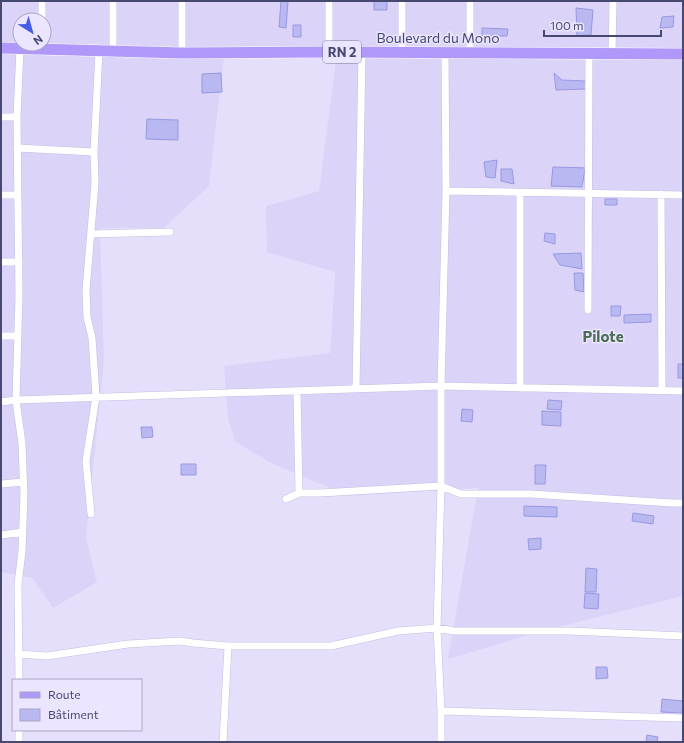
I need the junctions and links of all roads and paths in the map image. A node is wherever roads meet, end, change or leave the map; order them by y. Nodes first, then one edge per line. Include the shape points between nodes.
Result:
1 (42, 1) edge
2 (113, 1) edge
3 (182, 1) edge
4 (329, 1) edge
5 (402, 1) edge
6 (470, 1) edge
7 (613, 1) edge
8 (42, 12) edge
9 (52, 47) edge
10 (1, 48) edge
11 (12, 48) edge
12 (99, 51) junction
13 (114, 51) junction
14 (20, 52) edge
15 (329, 52) junction
16 (444, 52) junction
17 (182, 53) junction
18 (362, 53) junction
19 (402, 53) junction
20 (470, 53) junction
21 (589, 53) junction
22 (612, 54) junction
23 (683, 54) edge
24 (1, 117) edge
25 (17, 117) junction
26 (17, 148) junction
27 (94, 152) junction
28 (446, 192) junction
29 (520, 192) junction
30 (588, 194) junction
31 (661, 194) junction
32 (1, 195) edge
33 (18, 195) junction
34 (683, 195) edge
35 (170, 232) dead end
36 (92, 234) junction
37 (1, 262) edge
38 (19, 262) junction
39 (588, 310) dead end
40 (1, 336) edge
41 (18, 336) junction
42 (441, 386) junction
43 (520, 388) junction
44 (356, 389) junction
45 (297, 391) junction
46 (662, 391) junction
47 (683, 391) edge
48 (96, 397) junction
49 (16, 400) junction
50 (1, 402) edge
51 (23, 482) junction
52 (1, 484) edge
53 (441, 486) junction
54 (299, 493) junction
55 (286, 499) dead end
56 (683, 502) edge
57 (91, 514) dead end
58 (22, 532) junction
59 (1, 536) edge
60 (437, 628) junction
61 (683, 636) edge
62 (228, 646) junction
63 (18, 654) junction
64 (19, 679) edge
65 (441, 711) junction
66 (683, 718) edge
67 (19, 731) edge
68 (19, 742) edge
69 (223, 742) edge
70 (441, 742) edge

1 - 8 street
2 - 13 street
3 - 17 street
4 - 15 street
5 - 19 street
6 - 20 street
7 - 22 street
9 - 12 main road, Boulevard du Mono / RN 2
10 - 11 main road, Boulevard du Mono / RN 2
12 - 13 main road, Boulevard du Mono / RN 2
12 - 27 street
13 - 17 main road, Boulevard du Mono / RN 2
14 - 25 street
15 - 17 main road, Boulevard du Mono / RN 2
15 - 18 main road, Boulevard du Mono / RN 2
16 - 19 main road, Boulevard du Mono / RN 2
16 - 20 main road, Boulevard du Mono / RN 2
16 - 28 street
18 - 19 main road, Boulevard du Mono / RN 2
18 - 44 street
20 - 21 main road, Boulevard du Mono / RN 2
21 - 22 main road, Boulevard du Mono / RN 2
21 - 30 street
22 - 23 main road, Boulevard du Mono / RN 2
24 - 25 street
25 - 26 street
26 - 27 street
26 - 33 street
27 - 36 street
28 - 29 street
28 - 42 street
29 - 30 street
29 - 43 street
30 - 31 street
30 - 39 street
31 - 34 street
31 - 46 street
32 - 33 street
33 - 38 street
35 - 36 street
36 - 48 street via 86,290
37 - 38 street
38 - 41 street
40 - 41 street
41 - 49 street
42 - 43 street
42 - 44 street
42 - 53 street
43 - 46 street
44 - 45 street
45 - 48 street
45 - 54 street
46 - 47 street
48 - 49 street
48 - 57 street via 86,461
49 - 50 street
49 - 51 street via 22,444
51 - 52 street
51 - 58 street
53 - 54 street
53 - 56 street via 461,494 531,494
53 - 60 street
54 - 55 street
58 - 59 street
58 - 63 street via 18,584
60 - 61 street via 454,631 570,631
60 - 62 street via 398,631 331,646
60 - 65 street
62 - 63 street via 180,641 128,644 48,656
62 - 69 street
63 - 64 street
65 - 66 street
65 - 70 street
67 - 68 street

